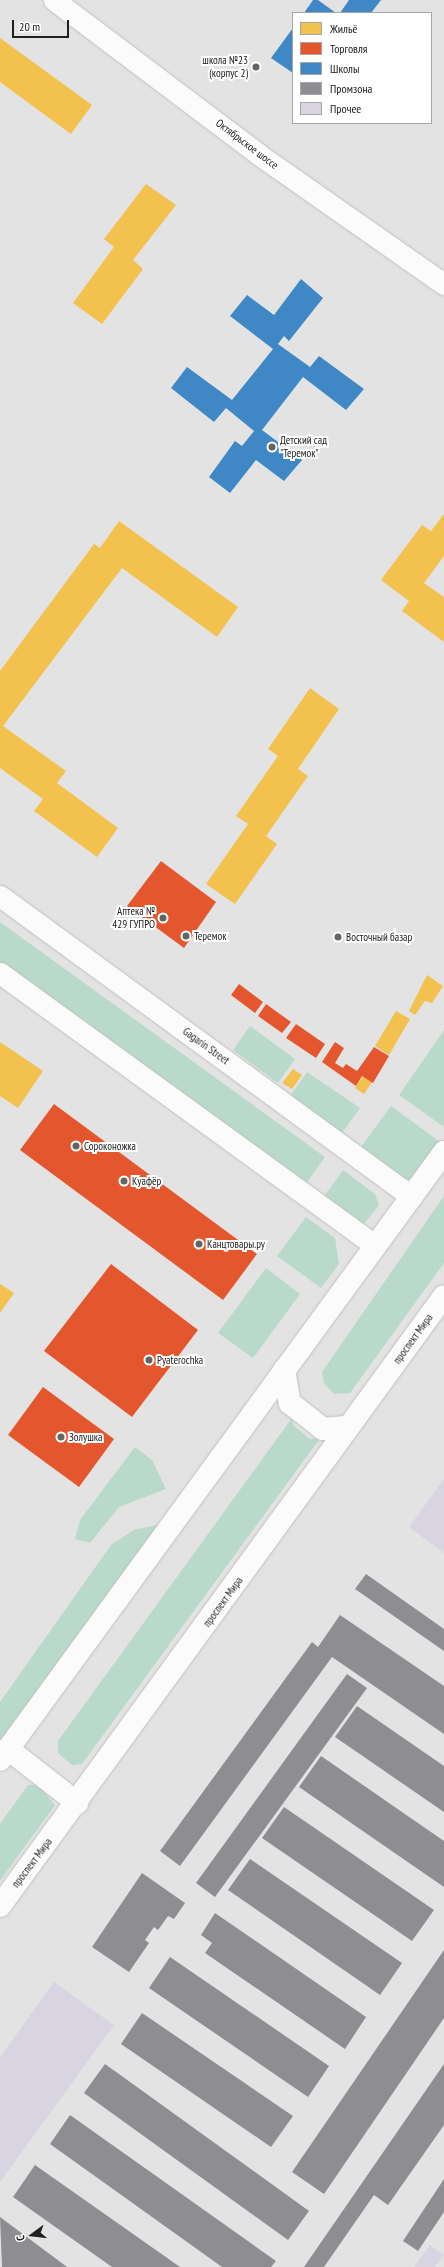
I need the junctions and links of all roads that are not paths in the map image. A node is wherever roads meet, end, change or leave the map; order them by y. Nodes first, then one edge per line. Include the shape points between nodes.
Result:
1 (54, 0) edge
2 (444, 284) edge
3 (0, 896) edge
4 (0, 974) edge
5 (444, 1152) edge
6 (412, 1197) junction
7 (374, 1245) junction
8 (444, 1296) edge
9 (284, 1370) junction
10 (348, 1427) junction
11 (4, 1754) edge
12 (77, 1802) junction
13 (0, 1906) edge

1 - 2 street, Октябрьское шоссе via 258,154
3 - 6 street, Gagarin Street
4 - 7 street
5 - 6 main road
6 - 7 main road
7 - 9 main road
8 - 10 main road, проспект Мира
9 - 10 main road via 290,1403 323,1429
9 - 11 main road
10 - 12 main road, проспект Мира
11 - 12 main road
12 - 13 main road, проспект Мира

